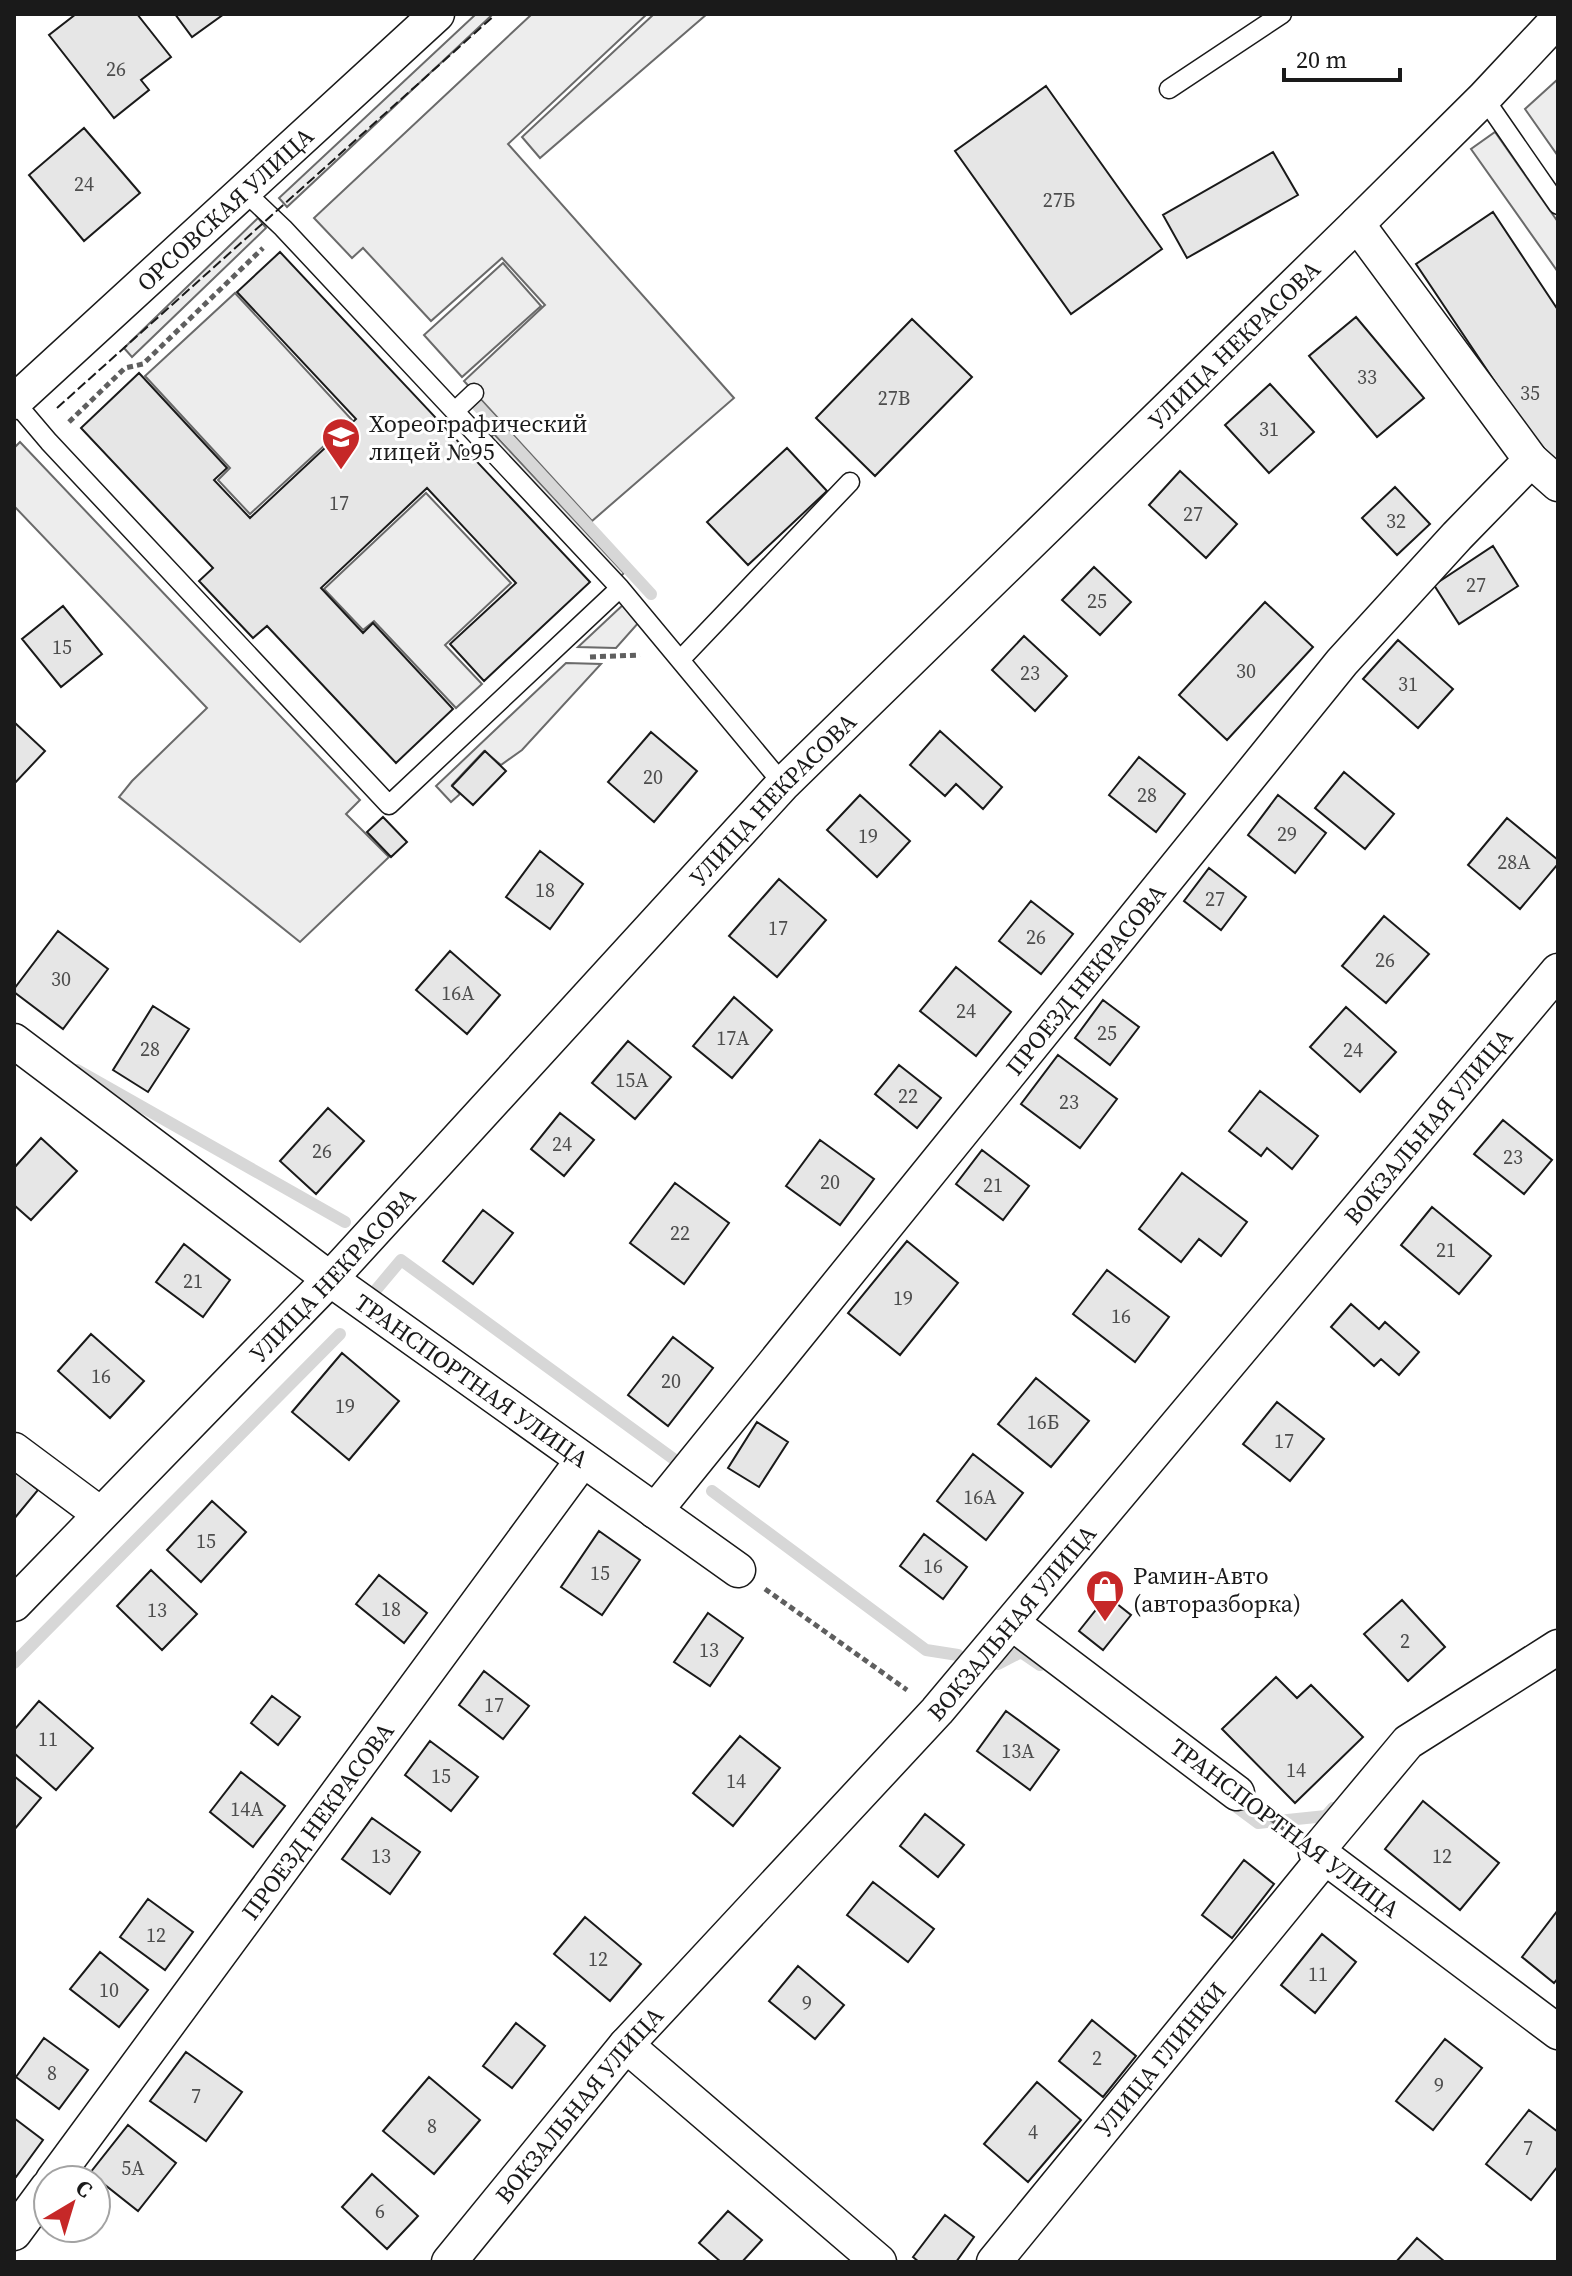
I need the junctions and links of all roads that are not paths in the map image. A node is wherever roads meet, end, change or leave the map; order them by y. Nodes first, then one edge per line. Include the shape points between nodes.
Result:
1 (437, 14) edge
2 (1282, 14) edge
3 (1558, 19) edge
4 (1169, 89) dead end
5 (1484, 98) junction
6 (243, 190) junction
7 (1558, 205) edge
8 (1357, 224) junction
9 (474, 393) dead end
10 (14, 402) edge
11 (455, 411) junction
12 (1531, 460) junction
13 (850, 482) dead end
14 (1558, 484) edge
15 (620, 588) junction
16 (679, 656) junction
17 (783, 784) junction
18 (1558, 971) edge
19 (14, 1041) edge
20 (330, 1279) junction
21 (14, 1450) edge
22 (582, 1461) junction
23 (655, 1511) junction
24 (100, 1514) junction
25 (738, 1570) road end
26 (14, 1604) edge
27 (1012, 1623) junction
28 (1558, 1647) edge
29 (1237, 1793) road end
30 (1320, 1855) junction
31 (1558, 2032) edge
32 (626, 2045) junction
33 (65, 2164) edge
34 (32, 2209) edge
35 (14, 2233) edge
36 (449, 2262) edge
37 (879, 2262) edge
38 (994, 2262) edge

1 - 6 street, ОРСОВСКАЯ УЛИЦА
2 - 4 lane
3 - 5 street, УЛИЦА НЕКРАСОВА
5 - 7 lane
5 - 8 street, УЛИЦА НЕКРАСОВА
6 - 10 street, ОРСОВСКАЯ УЛИЦА
6 - 11 lane
8 - 12 street
8 - 17 street, УЛИЦА НЕКРАСОВА
9 - 11 lane
10 - 15 lane via 389,805
11 - 15 lane
12 - 14 street
12 - 23 street, ПРОЕЗД НЕКРАСОВА via 1342,662
13 - 16 lane
15 - 16 lane
16 - 17 lane
17 - 20 street, УЛИЦА НЕКРАСОВА
18 - 27 street, ВОКЗАЛЬНАЯ УЛИЦА
19 - 20 street, ТРАНСПОРТНАЯ УЛИЦА
20 - 22 street, ТРАНСПОРТНАЯ УЛИЦА
20 - 24 street, УЛИЦА НЕКРАСОВА
21 - 24 street
22 - 23 street, ТРАНСПОРТНАЯ УЛИЦА
22 - 33 street, ПРОЕЗД НЕКРАСОВА
23 - 25 street, ТРАНСПОРТНАЯ УЛИЦА
24 - 26 street, УЛИЦА НЕКРАСОВА
27 - 29 street, ТРАНСПОРТНАЯ УЛИЦА
27 - 32 street, ВОКЗАЛЬНАЯ УЛИЦА via 937,1711
28 - 30 street, УЛИЦА ГЛИНКИ via 1408,1742
30 - 31 street, ТРАНСПОРТНАЯ УЛИЦА
30 - 38 street, УЛИЦА ГЛИНКИ
32 - 36 street, ВОКЗАЛЬНАЯ УЛИЦА
32 - 37 street
34 - 35 street

